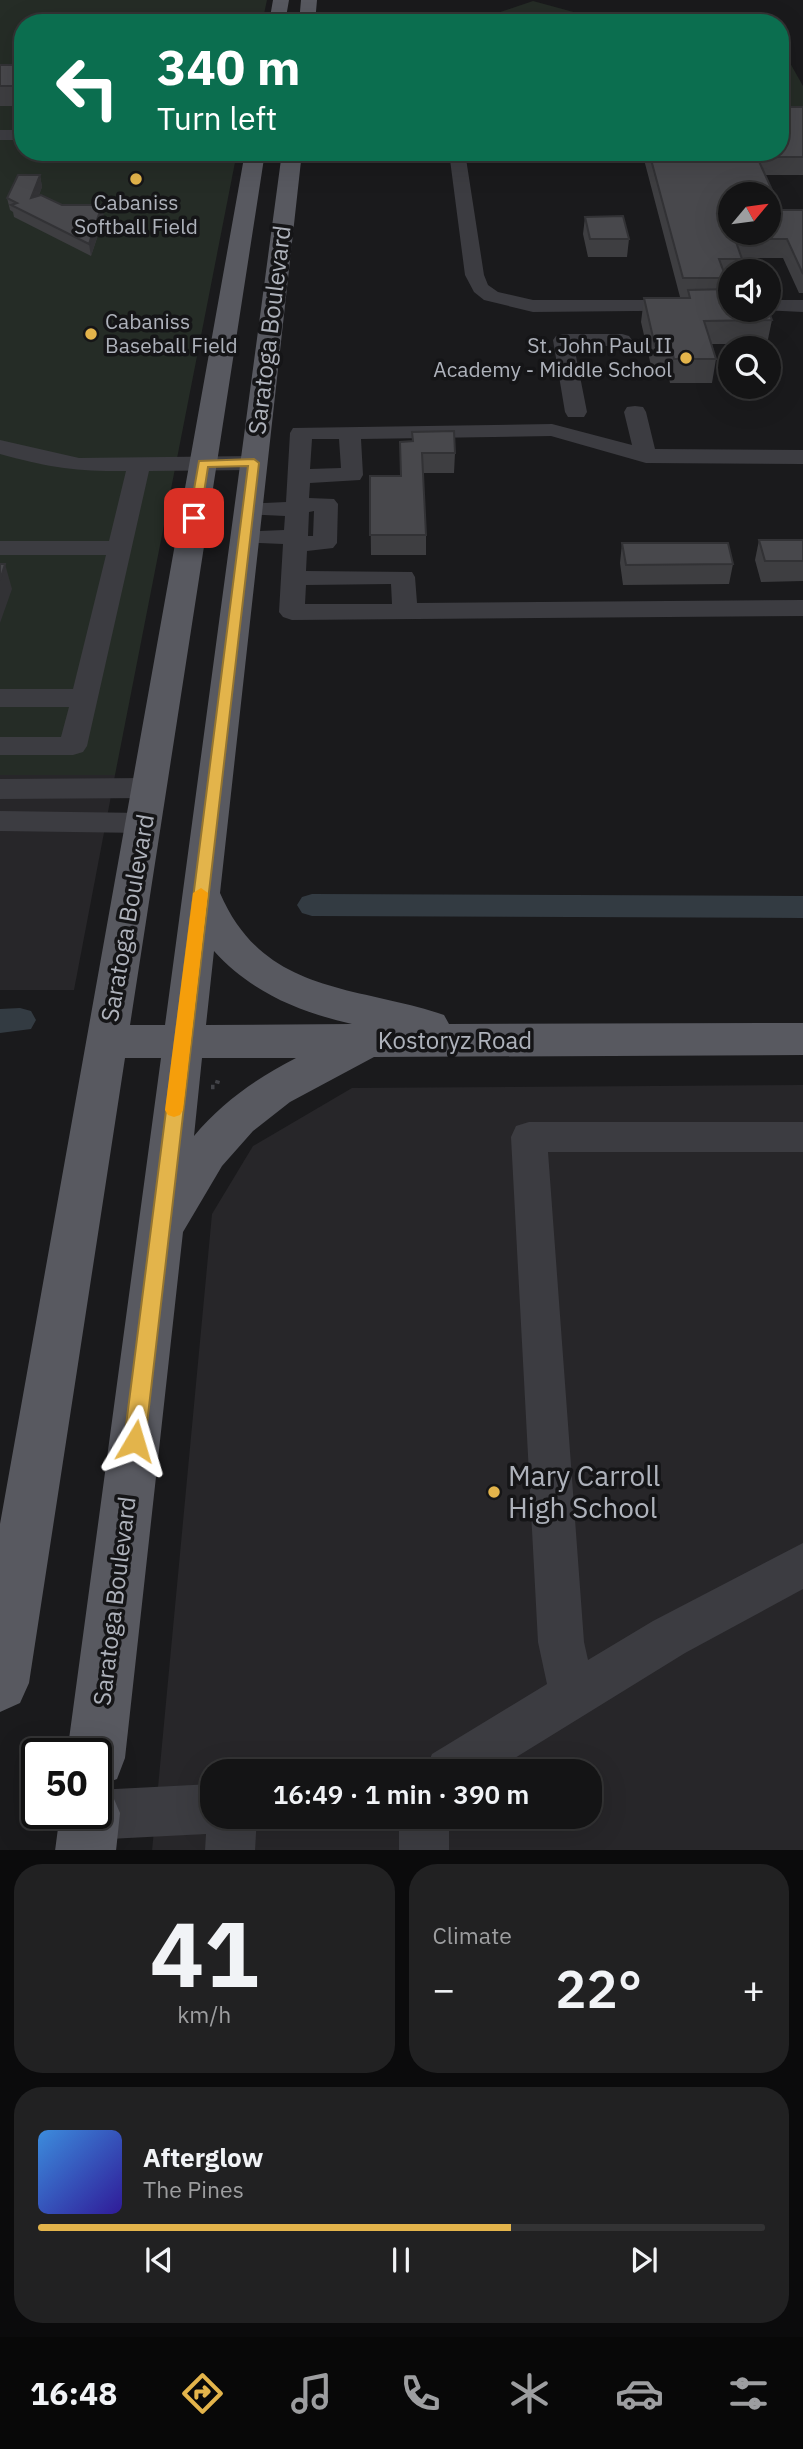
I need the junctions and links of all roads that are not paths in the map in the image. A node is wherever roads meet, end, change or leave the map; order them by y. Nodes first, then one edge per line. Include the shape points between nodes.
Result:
1 (253, 161) edge
2 (291, 161) edge
3 (457, 161) edge
4 (718, 306) edge
5 (781, 306) edge
6 (803, 306) edge
7 (622, 340) dead end
8 (576, 412) dead end
9 (635, 412) dead end
10 (350, 432) junction
11 (0, 447) edge
12 (646, 456) junction
13 (803, 457) edge
14 (203, 463) junction
15 (254, 463) junction
16 (139, 464) junction
17 (299, 476) junction
18 (297, 507) junction
19 (248, 523) junction
20 (295, 540) junction
21 (0, 548) edge
22 (119, 548) junction
23 (293, 578) junction
24 (803, 608) edge
25 (405, 611) junction
26 (0, 698) edge
27 (84, 698) junction
28 (0, 746) edge
29 (0, 789) edge
30 (150, 789) junction
31 (0, 821) edge
32 (144, 823) junction
33 (201, 891) junction
34 (803, 1039) edge
35 (370, 1041) junction
36 (497, 1041) junction
37 (107, 1042) junction
38 (183, 1042) junction
39 (803, 1137) edge
40 (160, 1229) junction
41 (803, 1565) edge
42 (0, 1683) edge
43 (573, 1695) junction
44 (98, 1738) edge
45 (469, 1759) edge
46 (200, 1811) edge
47 (112, 1823) edge
48 (231, 1829) edge
49 (424, 1829) edge
50 (230, 1850) edge
51 (424, 1850) edge

1 - 14 main road, Saratoga Boulevard
2 - 15 main road, Saratoga Boulevard
3 - 4 street via 472,264 485,293 533,306
5 - 6 street
7 - 8 street via 563,340
9 - 12 street
10 - 12 street via 552,430
10 - 17 street via 301,433
10 - 17 street via 352,475
11 - 16 street via 59,463
12 - 13 street
14 - 15 street
14 - 16 street
14 - 30 main road, Saratoga Boulevard
15 - 19 main road, Saratoga Boulevard
16 - 22 street
17 - 18 street
18 - 19 street
18 - 20 street
19 - 20 street
19 - 33 main road, Saratoga Boulevard
20 - 23 street
21 - 22 street
22 - 27 street
23 - 25 street via 403,577
23 - 25 street via 292,612
24 - 25 street
26 - 27 street
27 - 28 street via 73,746
29 - 30 street
30 - 32 main road, Saratoga Boulevard
31 - 32 street
32 - 37 main road, Saratoga Boulevard
33 - 36 main road via 221,934 286,988 324,1002
33 - 38 main road, Saratoga Boulevard
34 - 36 main road, Kostoryz Road
35 - 36 main road, Kostoryz Road
35 - 38 main road, Kostoryz Road
35 - 40 main road via 302,1074 240,1116 207,1152
37 - 38 main road, Kostoryz Road
37 - 42 main road, Saratoga Boulevard
38 - 40 main road, Saratoga Boulevard
39 - 43 street via 529,1137 561,1642
40 - 44 main road, Saratoga Boulevard
41 - 43 street
43 - 45 street
46 - 47 street
48 - 50 street
49 - 51 street

